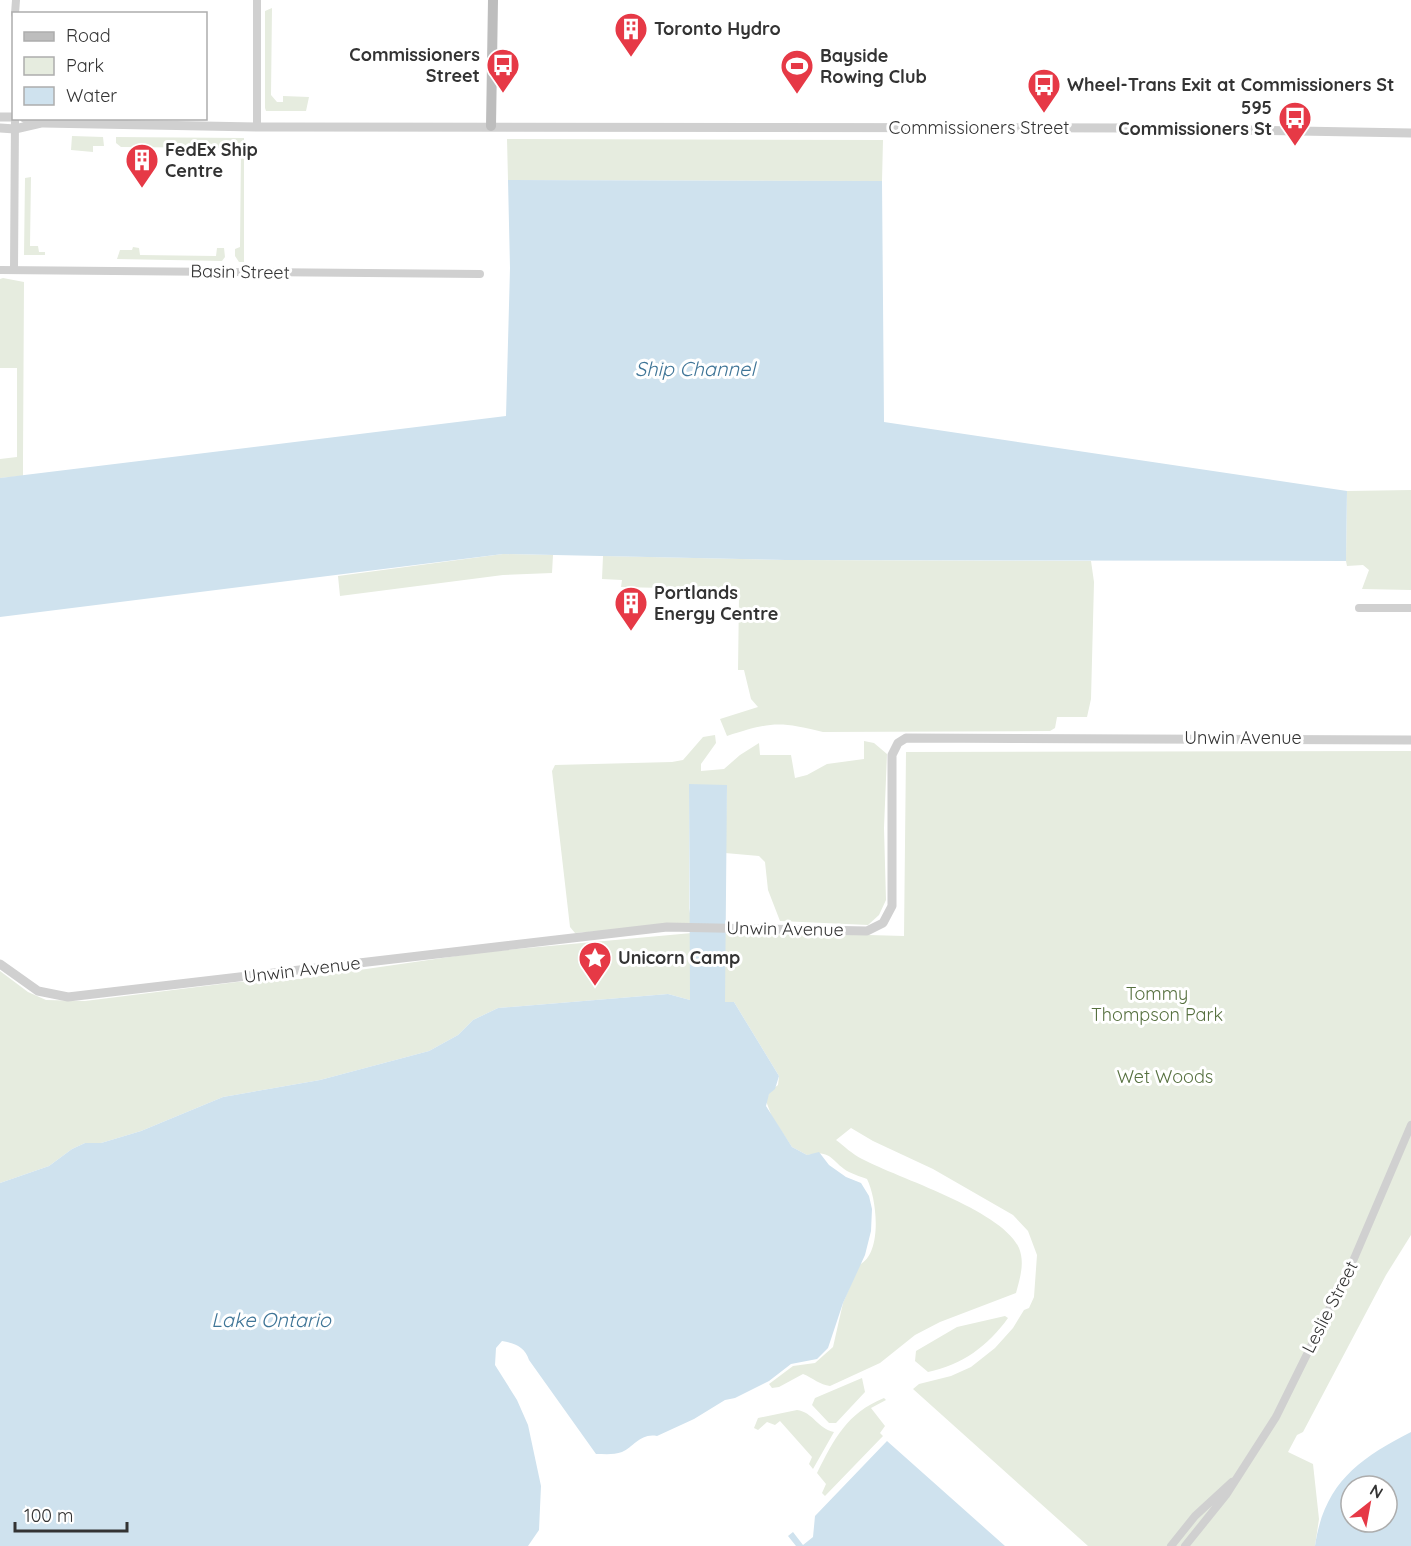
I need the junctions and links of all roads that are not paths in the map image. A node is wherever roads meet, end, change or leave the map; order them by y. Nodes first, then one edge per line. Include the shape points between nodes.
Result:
1 (257, 0) edge
2 (493, 0) edge
3 (14, 120) edge
4 (32, 120) edge
5 (43, 123) junction
6 (491, 126) junction
7 (257, 127) junction
8 (0, 128) edge
9 (15, 129) junction
10 (1411, 133) edge
11 (0, 270) edge
12 (14, 270) junction
13 (480, 274) dead end
14 (1359, 608) dead end
15 (1411, 608) edge
16 (1411, 740) edge
17 (0, 964) edge
18 (1411, 1125) edge
19 (1233, 1481) junction
20 (1171, 1546) edge
21 (1185, 1546) edge

1 - 7 street
2 - 6 main road
3 - 9 street
4 - 5 street, Commissioners Street
5 - 7 street, Commissioners Street
5 - 9 street, Commissioners Street
6 - 7 street, Commissioners Street
6 - 10 street, Commissioners Street
8 - 9 street, Commissioners Street
9 - 12 street
11 - 12 street, Basin Street
12 - 13 street, Basin Street
14 - 15 street
16 - 17 street, Unwin Avenue via 910,737 898,743 892,755 892,906 883,923 867,931 667,927 68,997 38,991
18 - 19 street, Leslie Street via 1353,1261 1276,1417
19 - 20 street, Leslie Street via 1195,1516
19 - 21 street, Leslie Street

